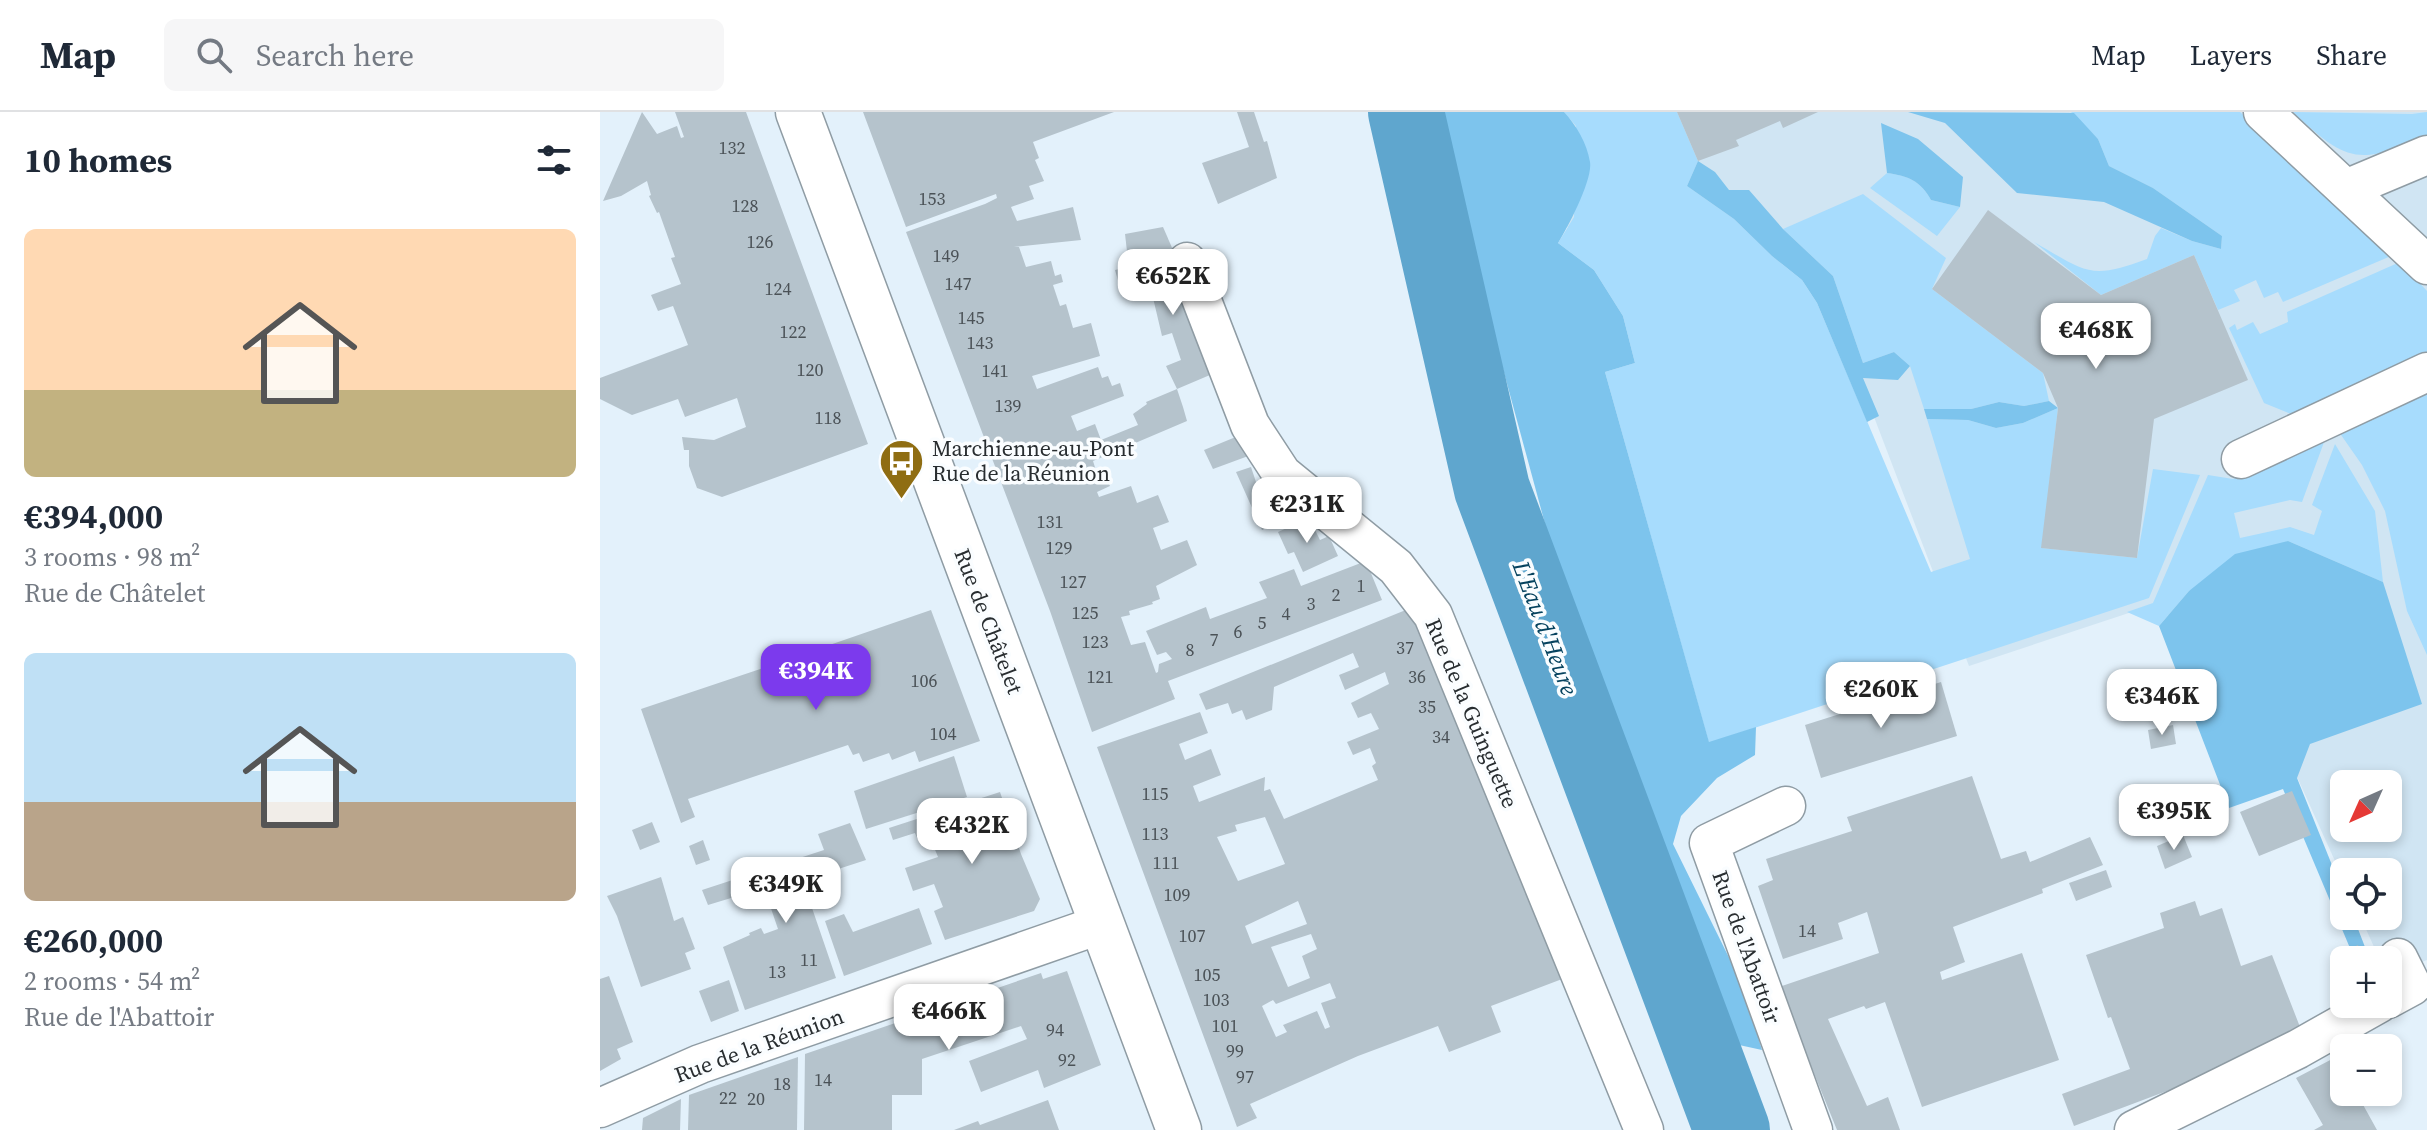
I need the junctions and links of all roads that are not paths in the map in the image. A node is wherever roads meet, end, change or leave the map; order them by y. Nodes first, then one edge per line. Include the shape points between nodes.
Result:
1 (798, 112) edge
2 (2263, 112) edge
3 (2427, 155) edge
4 (2346, 189) junction
5 (1187, 262) dead end
6 (2427, 265) edge
7 (2427, 372) edge
8 (2241, 459) dead end
9 (1786, 806) dead end
10 (1102, 924) junction
11 (2402, 966) edge
12 (2402, 991) edge
13 (2353, 1018) edge
14 (600, 1108) edge
15 (1179, 1130) edge
16 (1644, 1130) edge
17 (1813, 1130) edge
18 (2134, 1130) edge

1 - 10 main road, Rue de Châtelet
2 - 4 street
3 - 4 street
4 - 6 street
5 - 16 street, Rue de la Guinguette via 1250,425 1282,474 1396,567 1433,615
7 - 8 street
9 - 17 street, Rue de l'Abattoir via 1709,843
10 - 14 street, Rue de la Réunion via 700,1064
10 - 15 main road, Rue de Châtelet
11 - 12 street via 2412,986
13 - 18 street

